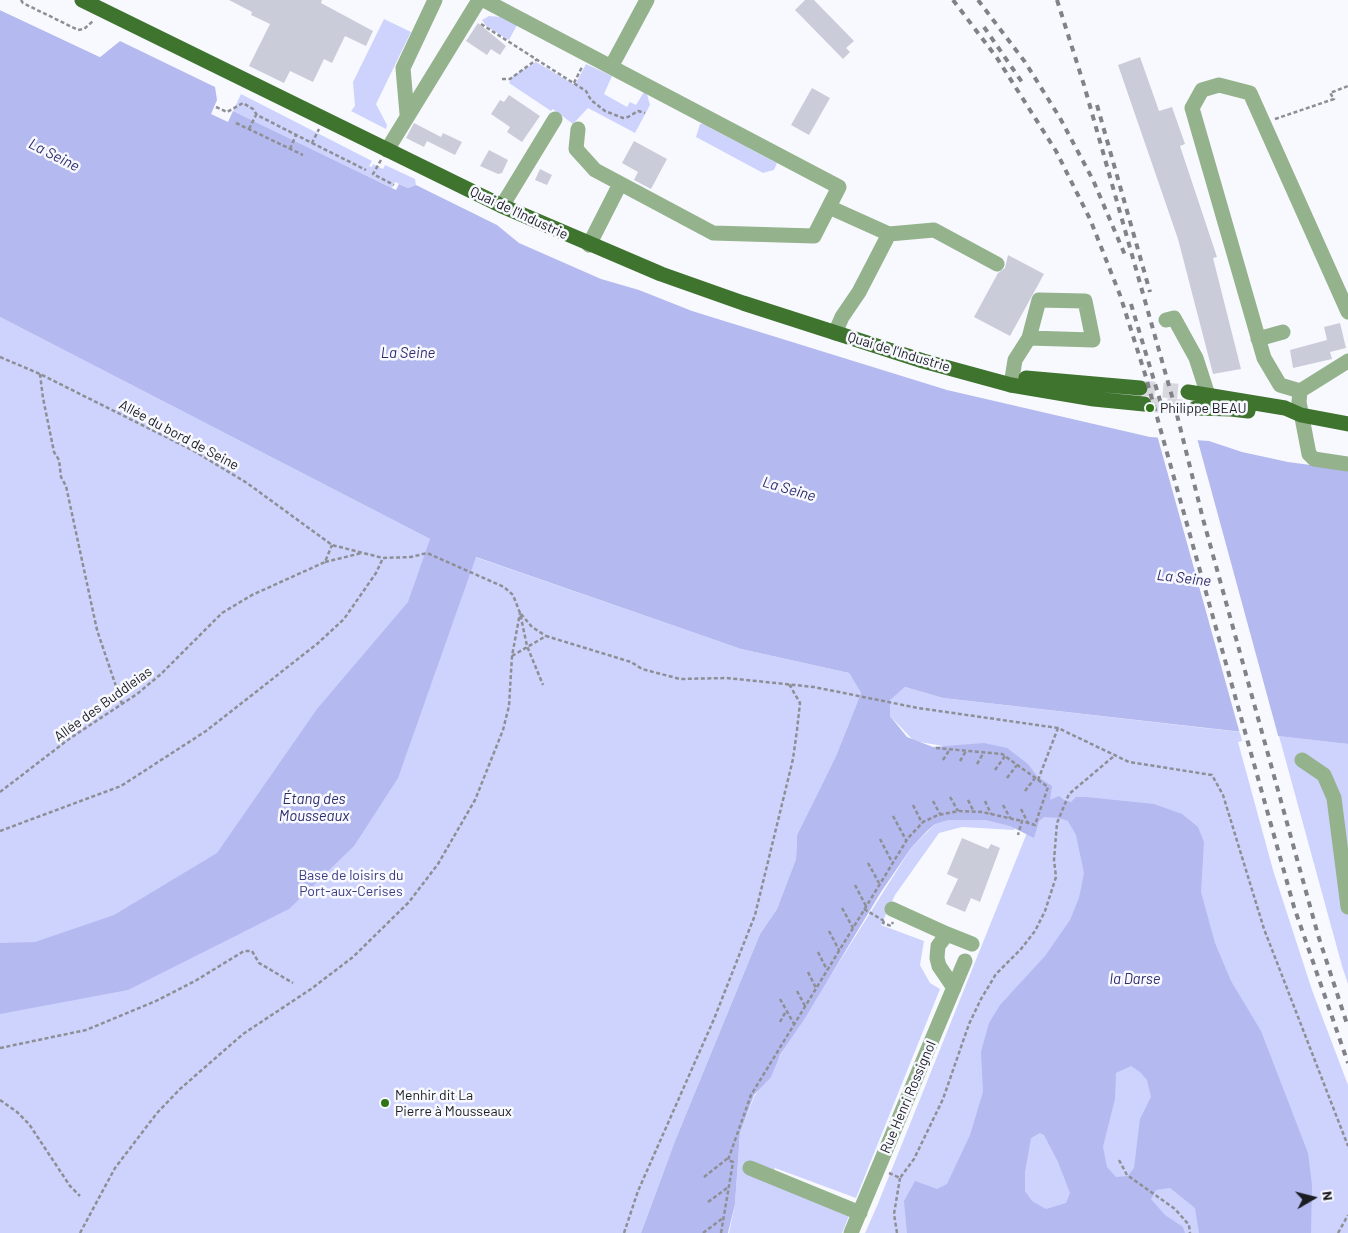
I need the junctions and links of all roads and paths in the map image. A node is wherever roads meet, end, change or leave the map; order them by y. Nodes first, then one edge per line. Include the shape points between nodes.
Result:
1 (21, 0) edge
2 (82, 0) edge
3 (435, 0) edge
4 (479, 0) edge
5 (484, 0) edge
6 (647, 0) edge
7 (99, 9) junction
8 (469, 16) junction
9 (589, 55) junction
10 (536, 60) junction
11 (611, 67) junction
12 (502, 79) dead end
13 (574, 84) junction
14 (1348, 86) edge
15 (216, 107) dead end
16 (646, 113) dead end
17 (407, 114) junction
18 (257, 115) junction
19 (324, 119) junction
20 (555, 119) dead end
21 (236, 123) dead end
22 (1264, 123) junction
23 (249, 129) junction
24 (578, 129) dead end
25 (296, 135) junction
26 (312, 144) junction
27 (290, 149) junction
28 (387, 150) junction
29 (303, 155) dead end
30 (366, 170) dead end
31 (620, 184) junction
32 (394, 185) dead end
33 (502, 206) junction
34 (829, 207) junction
35 (889, 234) junction
36 (589, 245) junction
37 (997, 264) dead end
38 (1348, 312) edge
39 (1166, 320) dead end
40 (1283, 332) dead end
41 (835, 333) junction
42 (1029, 338) junction
43 (1258, 339) junction
44 (0, 357) edge
45 (1348, 361) edge
46 (40, 374) junction
47 (1012, 381) junction
48 (1140, 388) tunnel mouth
49 (1300, 391) junction
50 (1188, 392) tunnel mouth
51 (1208, 395) junction
52 (1144, 404) tunnel mouth
53 (1196, 408) tunnel mouth
54 (1301, 415) junction
55 (1348, 424) edge
56 (1348, 464) edge
57 (332, 545) junction
58 (364, 553) junction
59 (384, 558) junction
60 (325, 562) junction
61 (520, 613) junction
62 (546, 636) junction
63 (527, 646) junction
64 (512, 656) junction
65 (789, 684) junction
66 (543, 685) dead end
67 (122, 704) junction
68 (1058, 728) junction
69 (936, 748) dead end
70 (950, 749) junction
71 (966, 751) junction
72 (984, 752) junction
73 (1005, 756) junction
74 (1115, 756) junction
75 (943, 760) dead end
76 (1302, 760) dead end
77 (960, 761) dead end
78 (977, 764) dead end
79 (1017, 765) junction
80 (995, 770) dead end
81 (1007, 778) dead end
82 (1037, 779) junction
83 (1025, 791) dead end
84 (0, 792) edge
85 (950, 797) dead end
86 (968, 800) dead end
87 (933, 801) dead end
88 (985, 801) dead end
89 (912, 805) dead end
90 (1003, 805) dead end
91 (1022, 809) dead end
92 (958, 811) junction
93 (974, 812) junction
94 (940, 814) junction
95 (992, 814) junction
96 (893, 816) dead end
97 (1010, 818) junction
98 (1022, 821) junction
99 (922, 823) junction
100 (1028, 823) junction
101 (0, 831) edge
102 (1018, 835) dead end
103 (880, 839) dead end
104 (906, 840) junction
105 (893, 862) junction
106 (868, 863) dead end
107 (880, 884) junction
108 (855, 885) dead end
109 (1348, 907) edge
110 (842, 908) dead end
111 (865, 908) junction
112 (885, 916) junction
113 (890, 926) dead end
114 (852, 928) junction
115 (830, 931) dead end
116 (947, 934) junction
117 (972, 944) dead end
118 (840, 950) junction
119 (818, 952) dead end
120 (965, 961) dead end
121 (827, 970) junction
122 (808, 972) dead end
123 (293, 983) dead end
124 (816, 988) junction
125 (954, 988) junction
126 (797, 991) dead end
127 (780, 999) dead end
128 (804, 1006) junction
129 (786, 1011) junction
130 (780, 1022) dead end
131 (794, 1024) junction
132 (0, 1048) edge
133 (0, 1100) edge
134 (1348, 1146) edge
135 (729, 1157) junction
136 (1119, 1160) dead end
137 (750, 1168) dead end
138 (878, 1169) junction
139 (704, 1178) dead end
140 (900, 1178) junction
141 (728, 1188) junction
142 (80, 1196) dead end
143 (708, 1202) dead end
144 (860, 1213) junction
145 (1348, 1215) edge
146 (723, 1218) junction
147 (80, 1233) edge
148 (624, 1233) edge
149 (703, 1233) edge
150 (721, 1233) edge
151 (851, 1233) edge
152 (896, 1233) edge
153 (1190, 1233) edge
154 (1338, 1233) edge

1 - 7 path via 78,30 92,22
2 - 7 main road, Quai de l'Industrie
3 - 17 street via 403,68
4 - 8 street
5 - 9 street
6 - 11 street
7 - 19 main road, Quai de l'Industrie
8 - 10 path
8 - 17 street
9 - 11 street
9 - 13 path
10 - 12 path via 510,79
10 - 13 path
11 - 34 street via 839,188
13 - 16 path via 612,115 626,118 638,111
14 - 22 path via 1330,93 1334,99
15 - 18 path via 227,112 243,103
17 - 28 street
18 - 23 path
18 - 25 path
19 - 26 path
19 - 28 main road, Quai de l'Industrie
20 - 33 street
21 - 23 path
22 - 38 street
22 - 43 street via 1250,93 1219,85 1202,90 1192,108
23 - 27 path
24 - 31 street via 576,149 595,170
25 - 26 path
25 - 27 path
26 - 30 path
27 - 29 path
28 - 32 path via 373,174
28 - 33 main road, Quai de l'Industrie
31 - 34 street via 713,233 814,236
31 - 36 street
33 - 36 main road, Quai de l'Industrie
34 - 35 street
35 - 37 street via 934,230
35 - 41 street
36 - 41 main road, Quai de l'Industrie via 715,294
39 - 51 street via 1174,318 1196,358
40 - 43 street
41 - 47 main road, Quai de l'Industrie via 923,361
42 - 42 street via 1093,340 1086,301 1039,300
42 - 47 street via 1015,360
43 - 49 street via 1264,358 1280,385
44 - 46 path, Allée du bord de Seine
45 - 49 street
46 - 57 path, Allée du bord de Seine via 194,451 247,483
46 - 67 path via 54,452 66,486 97,630
47 - 48 main road, Quai de l'Industrie
47 - 52 main road, Quai de l'Industrie via 1094,399
49 - 54 street
50 - 51 main road
51 - 54 main road via 1285,408
53 - 54 main road via 1231,408 1283,418
54 - 55 main road
54 - 56 street via 1311,456
57 - 58 path, Allée du bord de Seine
57 - 60 path
58 - 59 path, Allée du bord de Seine
58 - 60 path, Allée des Buddleias
59 - 61 path, Allée du bord de Seine via 427,553 504,587
59 - 101 path via 344,619 206,731 121,786
60 - 67 path, Allée des Buddleias via 252,594 222,613 161,674
61 - 62 path via 532,627
61 - 63 path
61 - 64 path
62 - 63 path
62 - 65 path via 680,679 727,678
63 - 64 path
63 - 66 path
64 - 147 path via 509,706 496,750 465,821 425,882 353,957 244,1034 180,1089 115,1168
65 - 68 path via 918,708
65 - 148 path via 800,703 793,759 755,915 714,1019 638,1191
67 - 84 path, Allée des Buddleias via 69,739
68 - 74 path
68 - 82 path
69 - 70 path
70 - 71 path
70 - 75 path
71 - 72 path
71 - 77 path
72 - 73 path
72 - 78 path
73 - 79 path
73 - 80 path
74 - 134 path via 1129,762 1212,775 1223,795 1264,929
74 - 140 path via 1069,794 1057,823 1056,877 1045,911 1035,931 996,974 981,999 943,1099 914,1159
76 - 109 street via 1324,775 1334,798
79 - 81 path
79 - 82 path
82 - 83 path
82 - 100 path via 1048,788 1035,825
85 - 92 path
86 - 93 path
87 - 94 path
88 - 95 path
89 - 99 path
90 - 97 path
91 - 100 path
92 - 93 path
92 - 94 path
93 - 95 path
94 - 99 path
95 - 97 path
96 - 104 path
97 - 98 path
98 - 100 path
98 - 102 path
99 - 104 path
103 - 105 path
104 - 105 path
105 - 107 path
106 - 107 path
107 - 111 path
108 - 111 path
110 - 114 path
111 - 112 path
111 - 114 path
112 - 113 path via 884,923
112 - 116 street
114 - 118 path
115 - 118 path
116 - 117 street
116 - 125 street via 938,946 937,958
118 - 121 path
119 - 121 path
120 - 125 street, Rue Henri Rossignol
121 - 124 path
122 - 124 path
123 - 132 path via 259,963 252,950 244,951 196,981 86,1030
124 - 128 path
125 - 138 street, Rue Henri Rossignol
126 - 128 path
127 - 129 path
128 - 131 path
129 - 130 path
129 - 131 path
131 - 135 path via 750,1095
133 - 142 path via 29,1124
135 - 139 path
135 - 141 path via 728,1160 733,1162
136 - 153 path via 1127,1175 1175,1209 1189,1225
137 - 144 street
138 - 140 path
138 - 144 street, Rue Henri Rossignol
140 - 152 path via 894,1214
141 - 143 path
141 - 146 path
144 - 151 street, Rue Henri Rossignol
145 - 154 path
146 - 149 path
146 - 150 path

